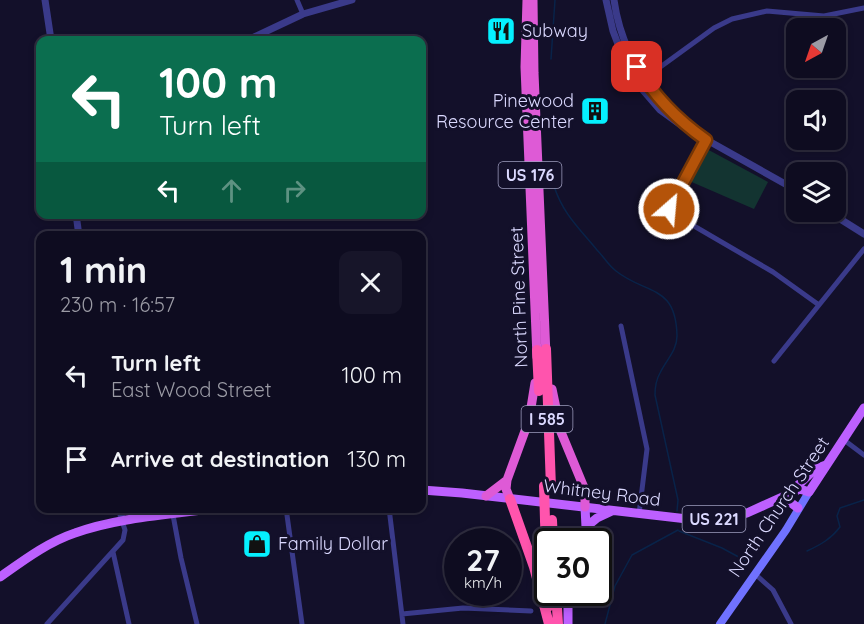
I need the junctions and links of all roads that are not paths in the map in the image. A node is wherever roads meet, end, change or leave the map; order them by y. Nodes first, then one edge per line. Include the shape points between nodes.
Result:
1 (45, 0) edge
2 (297, 0) edge
3 (351, 0) edge
4 (527, 0) edge
5 (533, 0) edge
6 (606, 0) edge
7 (614, 0) edge
8 (864, 8) edge
9 (303, 14) junction
10 (50, 36) edge
11 (256, 36) edge
12 (641, 81) junction
13 (706, 140) junction
14 (786, 184) edge
15 (846, 218) edge
16 (845, 222) edge
17 (864, 234) edge
18 (864, 249) edge
19 (819, 305) junction
20 (621, 326) dead end
21 (541, 350) junction
22 (774, 361) dead end
23 (864, 408) edge
24 (844, 440) junction
25 (864, 455) edge
26 (826, 465) junction
27 (507, 480) junction
28 (426, 490) edge
29 (809, 492) junction
30 (486, 496) junction
31 (784, 497) junction
32 (510, 499) junction
33 (585, 507) junction
34 (798, 508) junction
35 (613, 511) junction
36 (121, 513) edge
37 (185, 513) edge
38 (286, 513) edge
39 (390, 513) edge
40 (639, 514) junction
41 (173, 515) junction
42 (549, 520) junction
43 (122, 521) junction
44 (586, 527) joint
45 (550, 528) edge
46 (113, 552) junction
47 (755, 574) junction
48 (0, 577) edge
49 (557, 606) edge
50 (568, 606) edge
51 (531, 611) dead end
52 (402, 614) junction
53 (53, 621) edge
54 (47, 624) edge
55 (129, 624) edge
56 (197, 624) edge
57 (302, 624) edge
58 (403, 624) edge
59 (549, 624) edge
60 (558, 624) edge
61 (568, 624) edge
62 (720, 624) edge
63 (791, 624) edge

1 - 10 street
2 - 9 street
3 - 9 street
4 - 21 highway, North Pine Street / US 176 via 525,67
5 - 21 highway, North Pine Street / US 176
6 - 12 street via 624,60
7 - 12 street
8 - 12 street via 826,15 776,11 732,19
9 - 11 street
12 - 13 street
13 - 14 street
13 - 19 street via 670,212 767,269
15 - 17 street
16 - 17 street
18 - 19 street
19 - 22 street
20 - 40 street via 646,445
21 - 27 highway via 529,420
21 - 33 highway via 566,447 585,490
21 - 42 highway, North Pine Street / I 585
23 - 24 main road, North Church Street
24 - 25 street
24 - 26 main road, North Church Street
26 - 29 main road, North Church Street
26 - 31 main road via 815,469
27 - 30 highway
27 - 32 highway
28 - 30 main road, Whitney Road / US 221
29 - 31 main road, Whitney Road / US 221 via 800,489
29 - 34 main road, North Church Street
30 - 32 main road, Whitney Road / US 221
31 - 34 main road
31 - 40 main road, Whitney Road / US 221 via 747,513 713,520
32 - 33 main road, Whitney Road / US 221
32 - 59 highway
33 - 35 main road, Whitney Road / US 221
33 - 44 main road
34 - 47 main road, North Church Street
35 - 40 main road, Whitney Road / US 221
35 - 44 main road
36 - 43 street
37 - 41 main road
38 - 57 street
39 - 52 street
41 - 43 main road
41 - 56 street
42 - 45 highway, North Pine Street / I 585
42 - 59 highway, North Pine Street / I 585
43 - 46 street via 123,540
43 - 48 main road via 75,533 36,552
46 - 53 street
46 - 55 street
47 - 62 main road, North Church Street
47 - 63 street via 774,590
49 - 60 highway
50 - 61 main road
51 - 52 street via 463,608
52 - 58 street
53 - 54 street

